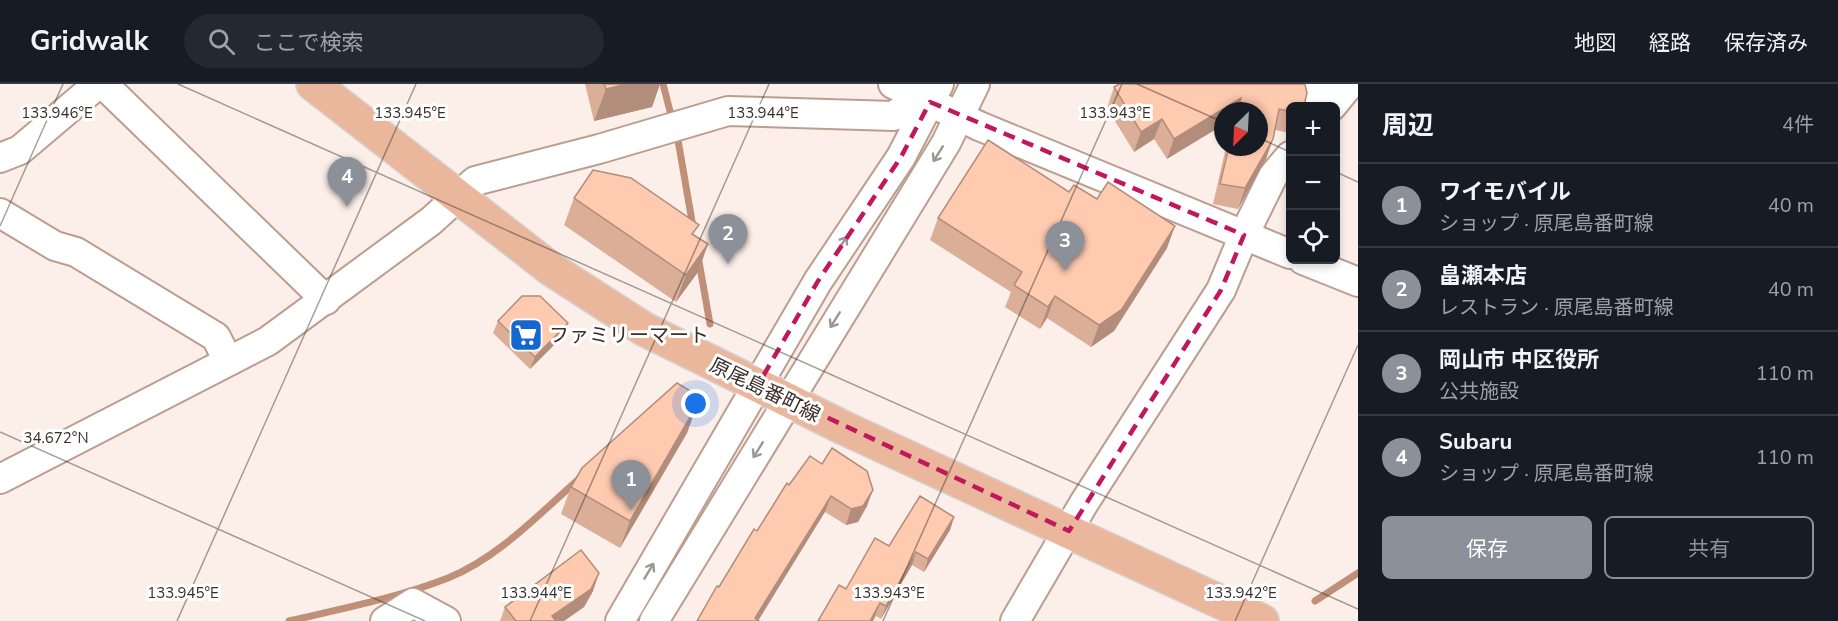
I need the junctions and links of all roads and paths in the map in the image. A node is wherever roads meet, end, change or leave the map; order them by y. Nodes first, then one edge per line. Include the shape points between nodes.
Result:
1 (98, 84) edge
2 (103, 84) edge
3 (313, 84) edge
4 (893, 84) edge
5 (975, 84) edge
6 (1318, 84) edge
7 (1350, 84) edge
8 (926, 92) edge
9 (1315, 102) edge
10 (1335, 102) edge
11 (958, 116) junction
12 (0, 158) edge
13 (1286, 161) edge
14 (457, 197) junction
15 (0, 213) edge
16 (1244, 235) junction
17 (1286, 252) edge
18 (1313, 264) edge
19 (1358, 282) edge
20 (326, 300) junction
21 (228, 361) junction
22 (758, 385) junction
23 (789, 400) junction
24 (0, 479) edge
25 (1069, 531) junction
26 (385, 621) edge
27 (446, 621) edge
28 (620, 621) edge
29 (654, 621) edge
30 (1015, 621) edge
31 (1262, 621) edge

1 - 12 street via 20,150
2 - 20 street
3 - 14 main road, 原尾島番町線
4 - 8 street
5 - 11 street
6 - 9 street
7 - 10 street
8 - 11 street
8 - 14 street via 894,116 728,111 525,169 487,176
22 -> 8 street via 818,281 901,157
11 - 16 street
11 -> 23 street via 946,143
13 - 16 street via 1273,177
14 - 20 street
14 - 22 main road, 原尾島番町線 via 593,298 644,329
15 - 21 street via 55,246 76,252 216,337
16 - 17 street
16 - 25 street via 1221,290
18 - 19 street
20 - 21 street via 268,341
21 - 24 street
22 - 23 main road, 原尾島番町線
28 -> 22 street
23 - 25 main road, 原尾島番町線
23 -> 29 street
25 - 30 street
25 - 31 main road, 原尾島番町線
26 - 27 street via 413,603

